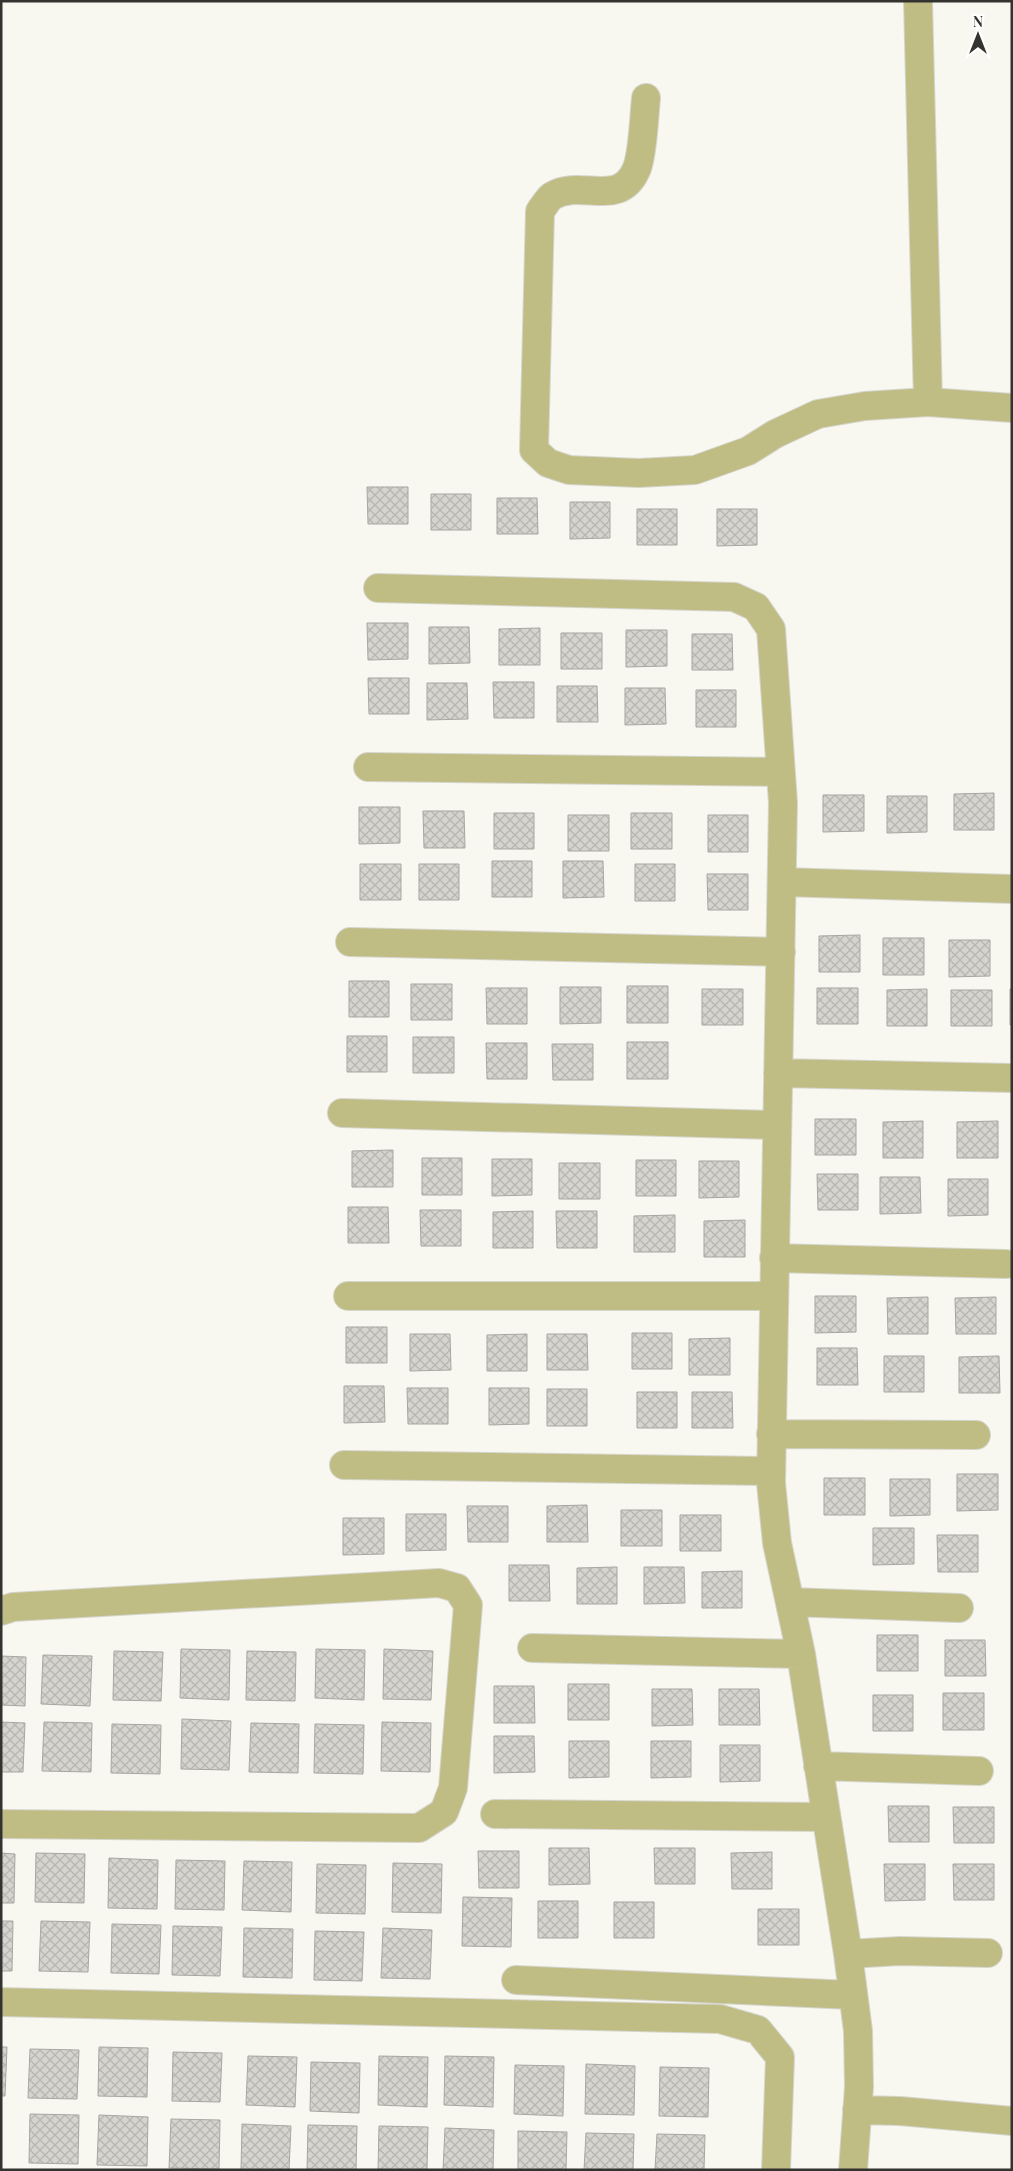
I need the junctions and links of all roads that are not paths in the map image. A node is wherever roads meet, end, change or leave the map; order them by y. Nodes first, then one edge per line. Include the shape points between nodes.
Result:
1 (918, 1) edge
2 (646, 98) dead end
3 (928, 402) junction
4 (1012, 408) edge
5 (378, 588) dead end
6 (368, 767) dead end
7 (780, 772) junction
8 (782, 882) junction
9 (1012, 889) edge
10 (350, 942) dead end
11 (781, 952) junction
12 (778, 1073) junction
13 (1012, 1078) edge
14 (342, 1113) dead end
15 (777, 1125) junction
16 (774, 1258) junction
17 (1006, 1264) dead end
18 (348, 1296) dead end
19 (774, 1296) junction
20 (771, 1434) junction
21 (976, 1435) dead end
22 (344, 1465) dead end
23 (771, 1471) junction
24 (790, 1602) junction
25 (959, 1608) dead end
26 (1, 1611) edge
27 (532, 1648) dead end
28 (801, 1654) junction
29 (818, 1766) junction
30 (979, 1771) dead end
31 (496, 1814) dead end
32 (826, 1817) junction
33 (1, 1824) edge
34 (988, 1953) dead end
35 (848, 1954) junction
36 (516, 1980) dead end
37 (852, 1995) junction
38 (1, 2002) edge
39 (857, 2110) junction
40 (1012, 2121) edge
41 (776, 2170) edge
42 (853, 2170) edge

1 - 3 street
2 - 3 street via 638,166 630,182 613,191 568,190 551,197 540,211 534,450 548,463 569,470 639,473 695,470 748,451 818,414 865,406
3 - 4 street
5 - 7 street via 734,597 756,607 771,629
6 - 7 street
7 - 8 street
8 - 9 street
8 - 11 street
10 - 11 street
11 - 12 street
12 - 13 street
12 - 15 street
14 - 15 street
15 - 16 street
16 - 17 street
16 - 19 street
18 - 19 street
19 - 20 street
20 - 21 street
20 - 23 street
22 - 23 street
23 - 24 street via 777,1544
24 - 25 street
24 - 28 street
26 - 33 street via 13,1607 439,1583 457,1588 468,1605 453,1788 444,1812 419,1828
27 - 28 street
28 - 29 street
29 - 30 street
29 - 32 street
31 - 32 street
32 - 35 street
34 - 35 street via 900,1951
35 - 37 street
36 - 37 street
37 - 39 street via 858,2031
38 - 41 street via 720,2019 758,2030 780,2057
39 - 40 street
39 - 42 street

